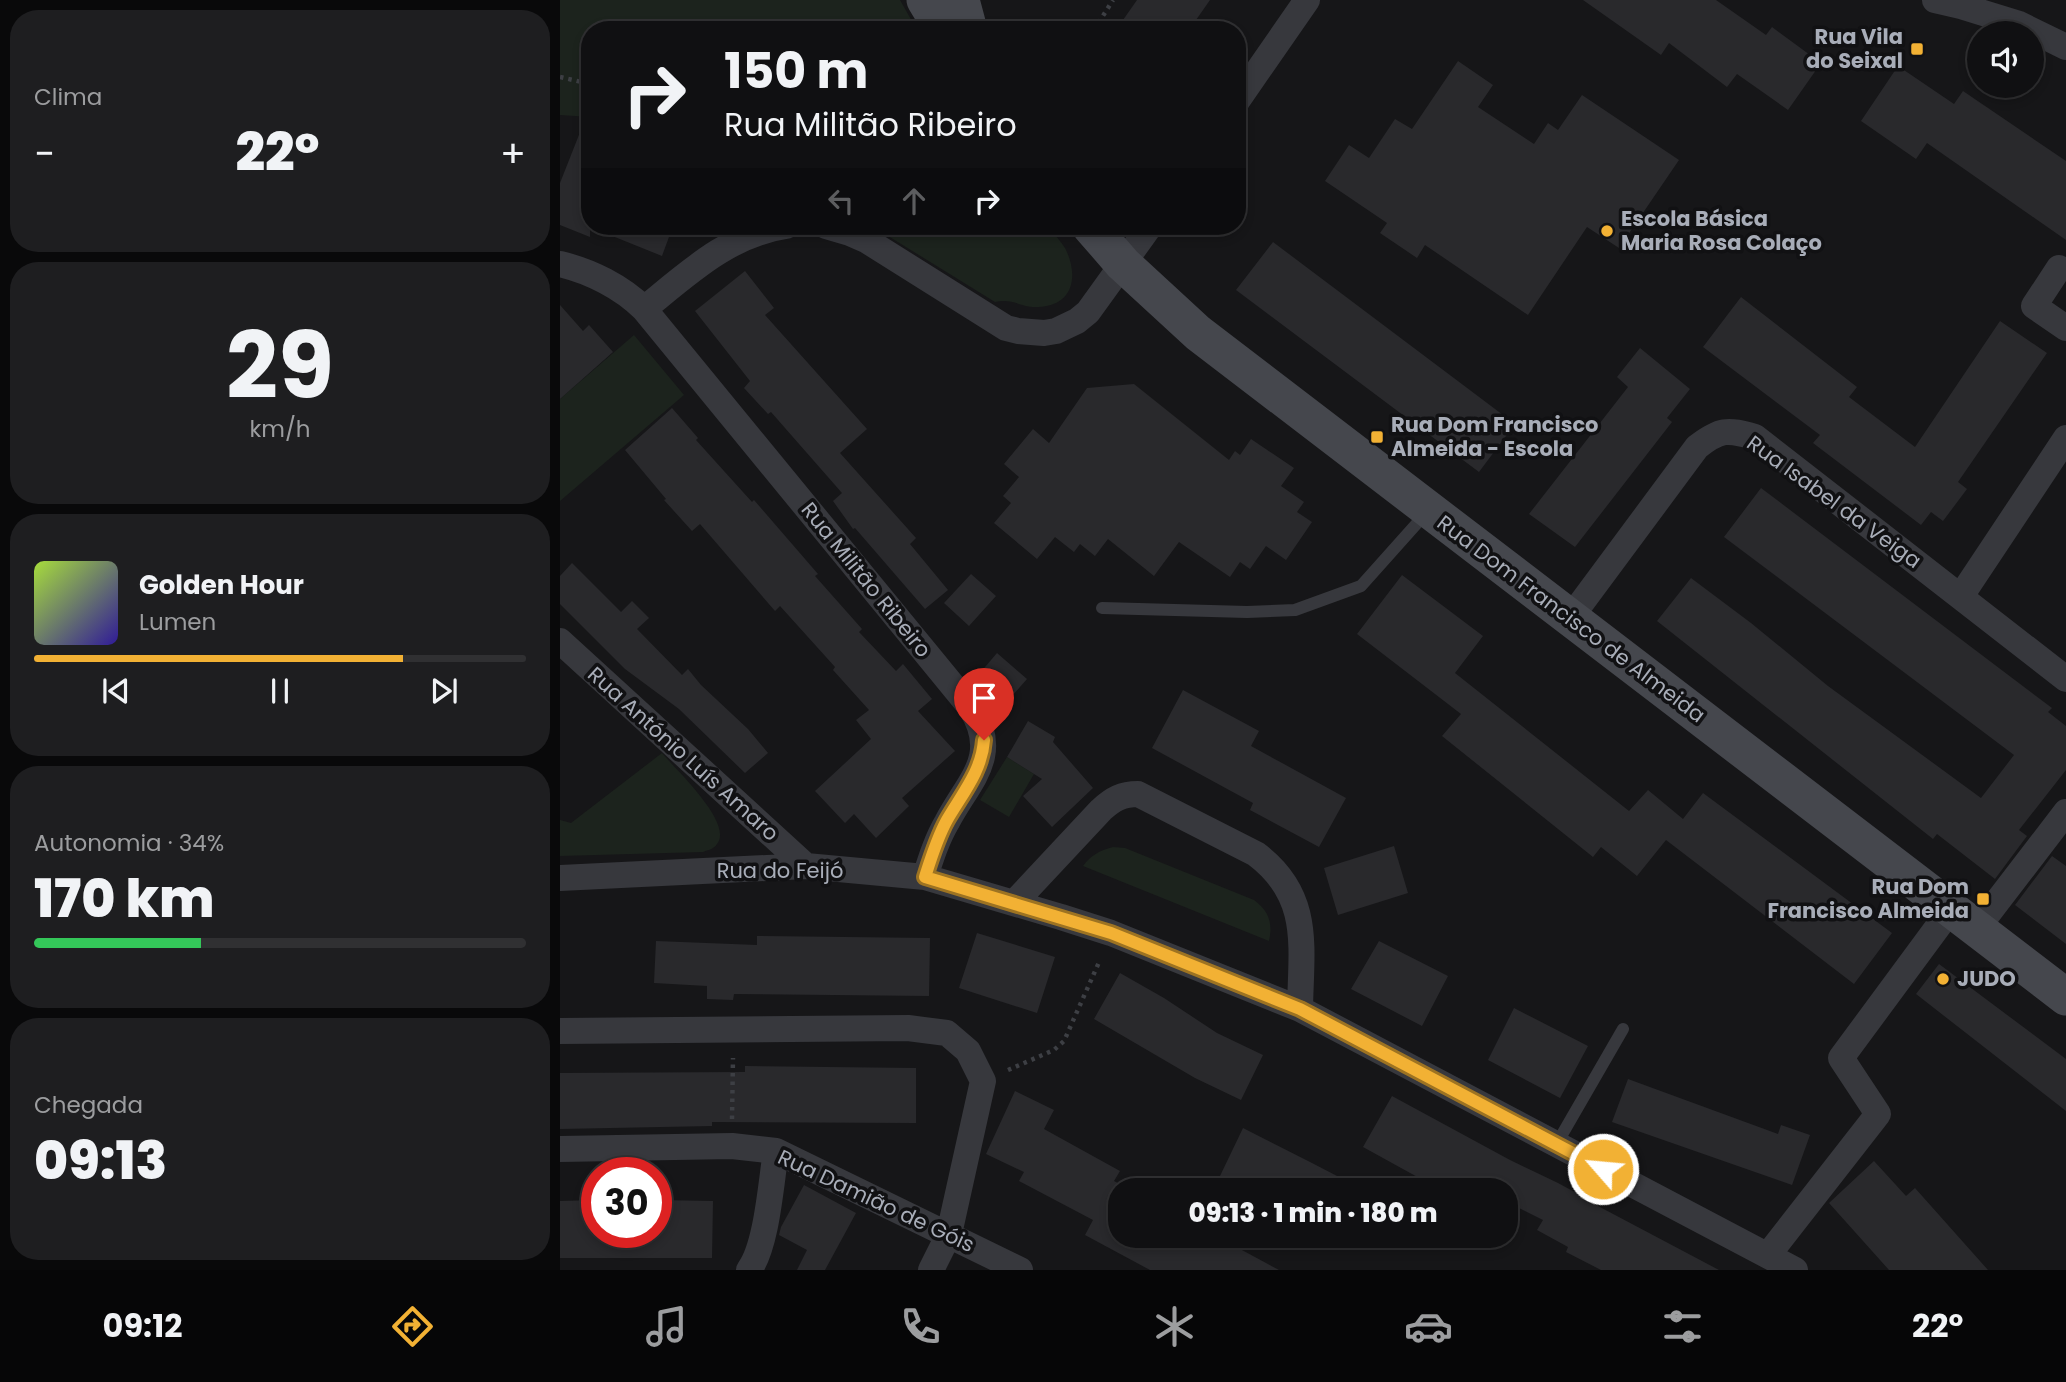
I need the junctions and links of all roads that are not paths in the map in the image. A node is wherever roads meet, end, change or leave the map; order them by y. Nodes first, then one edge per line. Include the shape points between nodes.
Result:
1 (925, 0) edge
2 (961, 0) edge
3 (1307, 0) edge
4 (1935, 0) edge
5 (938, 21) edge
6 (967, 21) edge
7 (2066, 47) edge
8 (1246, 88) edge
9 (750, 235) edge
10 (855, 235) edge
11 (1098, 235) edge
12 (1144, 235) edge
13 (560, 264) edge
14 (1124, 264) junction
15 (2059, 268) dead end
16 (644, 309) junction
17 (2066, 328) edge
18 (2066, 438) edge
19 (1428, 510) junction
20 (1961, 596) junction
21 (1102, 608) dead end
22 (1571, 617) junction
23 (560, 641) edge
24 (2066, 679) edge
25 (2066, 812) edge
26 (806, 866) junction
27 (925, 877) junction
28 (560, 878) edge
29 (1014, 903) junction
30 (1964, 918) junction
31 (2066, 997) edge
32 (1300, 1009) junction
33 (1623, 1029) dead end
34 (560, 1031) edge
35 (1556, 1145) junction
36 (560, 1149) edge
37 (776, 1151) junction
38 (949, 1234) junction
39 (1768, 1255) junction
40 (749, 1270) edge
41 (931, 1270) edge
42 (1020, 1270) edge
43 (1795, 1270) edge

1 - 5 main road
2 - 6 main road
3 - 8 street
4 - 7 street via 2019,24
9 - 16 street via 711,256
10 - 14 street via 994,321 1018,331 1056,331 1077,321
11 - 14 main road, Rua Dom Francisco de Almeida
12 - 14 street
13 - 16 street, Rua Militão Ribeiro via 626,292
14 - 19 main road, Rua Dom Francisco de Almeida via 1198,333
15 - 17 street via 2034,306
16 - 27 street, Rua Militão Ribeiro via 980,724 983,755 946,822
18 - 20 street
19 - 21 lane via 1361,586 1295,610
19 - 22 main road, Rua Dom Francisco de Almeida
20 - 22 street, Rua Isabel da Veiga via 1755,438 1731,430 1711,436 1697,447
20 - 24 street, Rua Isabel da Veiga
22 - 30 main road, Rua Dom Francisco de Almeida
23 - 26 street, Rua António Luís Amaro
25 - 30 street
26 - 27 street, Rua do Feijó
26 - 28 street, Rua do Feijó
27 - 29 street, Rua do Feijó
29 - 32 street, Rua do Feijó via 1111,933
29 - 32 street via 1111,800 1138,794 1256,854 1286,882 1301,932
30 - 31 main road, Rua Dom Francisco de Almeida
30 - 39 street via 1841,1059 1878,1114
32 - 35 street, Rua do Feijó
33 - 35 lane
34 - 38 street via 908,1028 947,1033 968,1051 983,1081
35 - 39 street, Rua do Feijó
36 - 37 street, Rua Damião de Góis via 732,1146
37 - 38 street, Rua Damião de Góis
37 - 40 street via 763,1234
38 - 41 street
38 - 42 street, Rua Damião de Góis
39 - 43 street, Rua do Feijó

